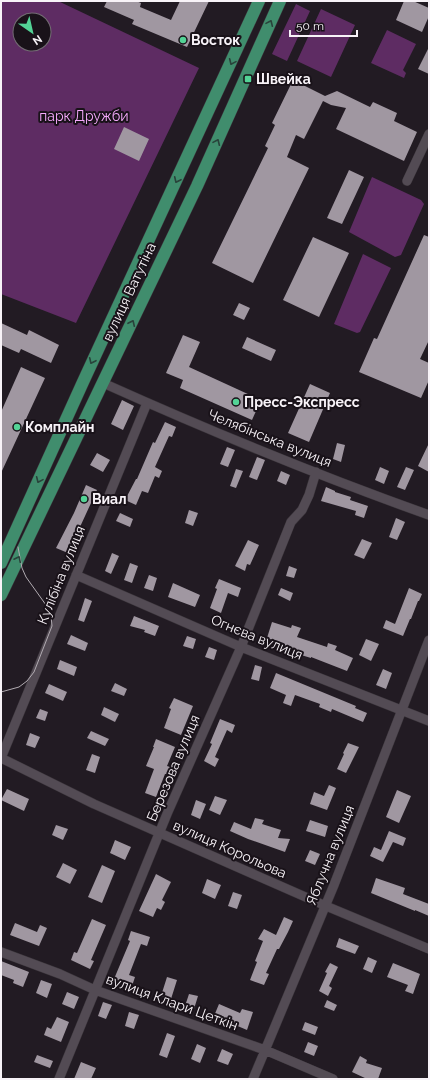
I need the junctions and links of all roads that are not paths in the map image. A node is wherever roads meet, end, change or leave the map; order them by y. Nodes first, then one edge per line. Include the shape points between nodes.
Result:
1 (259, 1) edge
2 (280, 1) edge
3 (429, 134) edge
4 (407, 181) dead end
5 (103, 383) junction
6 (147, 403) junction
7 (316, 472) junction
8 (429, 515) edge
9 (1, 563) edge
10 (76, 575) junction
11 (1, 595) edge
12 (429, 640) edge
13 (241, 647) junction
14 (402, 710) junction
15 (429, 721) edge
16 (1, 758) edge
17 (160, 833) junction
18 (326, 906) junction
19 (429, 949) edge
20 (1, 952) edge
21 (95, 990) junction
22 (265, 1050) junction
23 (59, 1079) edge
24 (253, 1079) edge
25 (333, 1079) edge

1 -> 9 main road, вулиця Ватутіна
5 -> 2 main road, вулиця Ватутіна via 197,186
3 - 4 street
5 - 6 street, Челябінська вулиця
11 -> 5 main road, вулиця Ватутіна
6 - 7 street, Челябінська вулиця
6 - 10 street, Кулібіна вулиця
7 - 8 street, Челябінська вулиця
7 - 13 street, Березова вулиця via 302,510 291,522
10 - 13 street, Огнєва вулиця
10 - 16 street, Кулібіна вулиця
12 - 14 street, Яблучна вулиця
13 - 14 street, Огнєва вулиця
13 - 17 street, Березова вулиця
14 - 15 street, Огнєва вулиця
14 - 18 street, Яблучна вулиця
16 - 17 street, вулиця Корольова
17 - 18 street, вулиця Корольова
17 - 21 street, Березова вулиця
18 - 19 street, вулиця Корольова
18 - 22 street, Яблучна вулиця
20 - 21 street, вулиця Клари Цеткін
21 - 22 street, вулиця Клари Цеткін
21 - 23 street, Березова вулиця
22 - 24 street, Яблучна вулиця
22 - 25 street, вулиця Клари Цеткін

